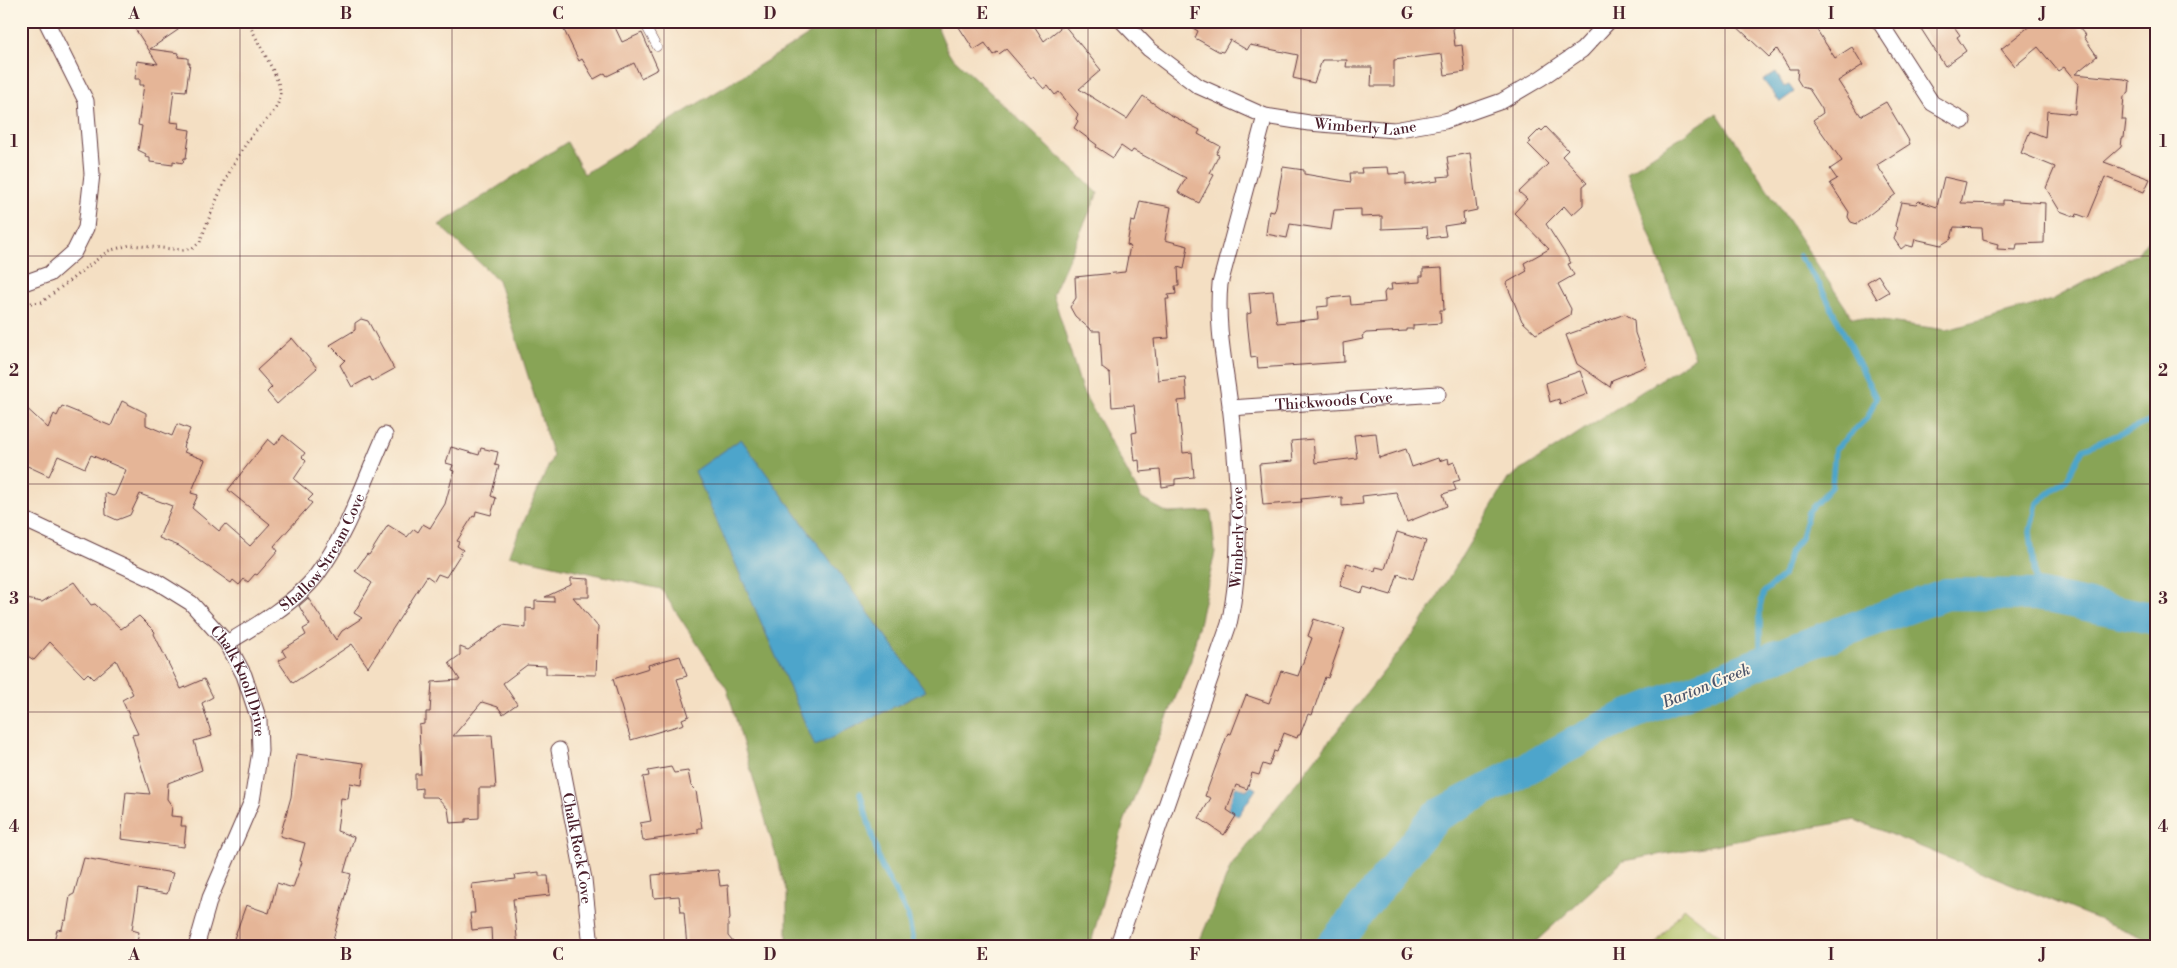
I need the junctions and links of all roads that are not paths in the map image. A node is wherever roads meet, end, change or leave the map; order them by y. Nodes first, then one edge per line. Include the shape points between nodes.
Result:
1 (46, 21) edge
2 (643, 21) edge
3 (1122, 21) edge
4 (1609, 21) edge
5 (1879, 21) edge
6 (657, 47) dead end
7 (1265, 116) junction
8 (1963, 121) dead end
9 (21, 284) edge
10 (1438, 394) dead end
11 (1230, 408) junction
12 (385, 434) dead end
13 (21, 518) edge
14 (227, 643) junction
15 (559, 750) dead end
16 (196, 947) edge
17 (591, 947) edge
18 (1117, 947) edge

1 - 9 street via 86,101 92,174 86,228 74,252 48,274
2 - 6 lane
3 - 7 street, Wimberly Lane via 1148,49 1198,86
4 - 7 street, Wimberly Lane via 1582,50 1542,78 1502,100 1445,121 1394,130
5 - 8 street via 1932,103
7 - 11 street, Wimberly Cove via 1220,284 1218,310
10 - 11 street, Thickwoods Cove
11 - 18 street, Wimberly Cove via 1239,537 1236,592 1229,624
12 - 14 street, Shallow Stream Cove via 343,533 315,577 279,609
13 - 14 street, Chalk Knoll Drive via 154,580 191,603
14 - 16 street, Chalk Knoll Drive via 244,675 259,720 260,751 252,801 210,898
15 - 17 street, Chalk Rock Cove via 584,880

